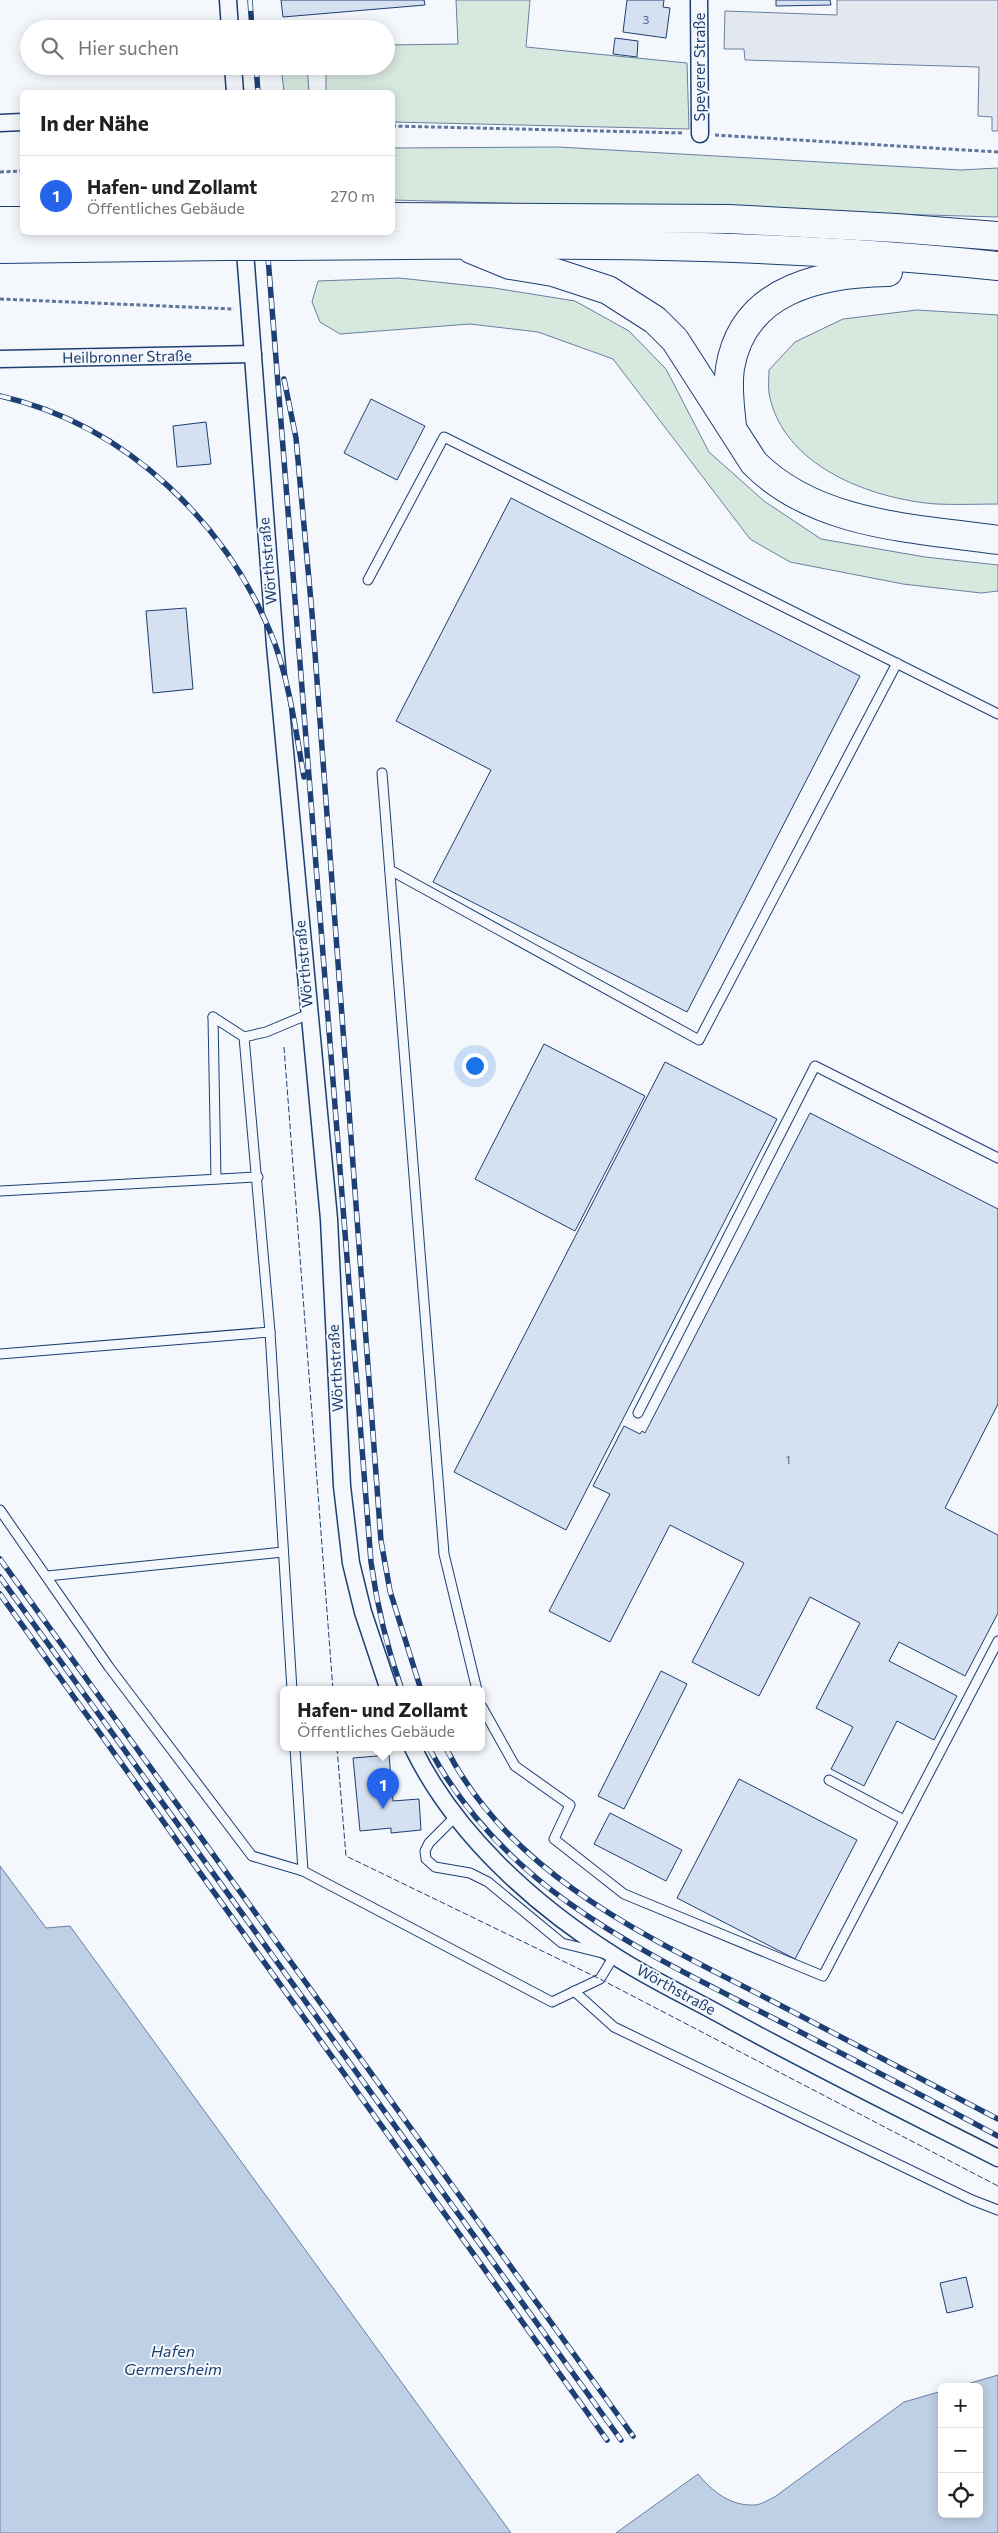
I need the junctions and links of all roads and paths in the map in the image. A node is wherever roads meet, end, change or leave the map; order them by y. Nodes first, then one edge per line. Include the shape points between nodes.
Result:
1 (228, 0) edge
2 (700, 0) edge
3 (229, 20) edge
4 (234, 75) edge
5 (235, 90) edge
6 (20, 122) edge
7 (0, 123) edge
8 (395, 126) edge
9 (700, 134) junction
10 (998, 152) edge
11 (20, 171) edge
12 (0, 172) edge
13 (395, 217) edge
14 (0, 221) edge
15 (20, 221) edge
16 (244, 235) edge
17 (998, 236) edge
18 (458, 244) junction
19 (4, 249) edge
20 (947, 260) junction
21 (998, 266) edge
22 (0, 299) edge
23 (248, 309) junction
24 (253, 354) junction
25 (0, 359) edge
26 (732, 430) junction
27 (998, 540) edge
28 (368, 580) dead end
29 (897, 663) junction
30 (998, 714) edge
31 (382, 772) dead end
32 (390, 870) junction
33 (308, 1014) junction
34 (244, 1037) junction
35 (998, 1158) edge
36 (258, 1177) junction
37 (216, 1179) junction
38 (0, 1191) edge
39 (270, 1332) junction
40 (0, 1354) edge
41 (638, 1413) dead end
42 (0, 1510) edge
43 (283, 1552) junction
44 (47, 1576) junction
45 (998, 1641) edge
46 (292, 1686) edge
47 (388, 1686) edge
48 (477, 1686) edge
49 (485, 1712) edge
50 (295, 1751) edge
51 (414, 1751) edge
52 (829, 1780) dead end
53 (456, 1818) junction
54 (904, 1820) junction
55 (303, 1871) junction
56 (614, 1956) junction
57 (574, 1991) junction
58 (998, 2158) edge
59 (998, 2210) edge

1 - 3 street
2 - 9 street, Speyerer Straße
4 - 5 street
6 - 7 street
8 - 9 path
9 - 10 path
11 - 12 path
13 - 17 highway via 729,219
14 - 15 highway
16 - 23 street, Wörthstraße
18 - 19 highway, bridge
18 - 20 highway via 687,246
18 - 26 highway via 510,265 581,280 627,300 656,320 676,340
20 - 21 highway
20 - 26 highway via 894,272 855,272 826,277 802,283 766,305 744,331 730,367 728,384
22 - 23 path
23 - 24 street, Wörthstraße
24 - 25 street, Heilbronner Straße
24 - 33 street, Wörthstraße
26 - 27 highway via 766,474 814,504 873,521
28 - 29 lane via 444,437
29 - 30 lane
29 - 32 lane via 699,1040
31 - 32 lane
32 - 48 lane via 444,1554
33 - 34 lane via 266,1032
33 - 47 street, Wörthstraße via 329,1219 343,1496 352,1563 363,1612
34 - 36 lane
34 - 37 lane via 213,1017
35 - 41 lane via 816,1066
36 - 37 lane
36 - 39 lane
37 - 38 lane
39 - 40 lane
39 - 43 lane
42 - 44 lane
43 - 44 lane
43 - 46 lane
44 - 55 lane via 110,1667 252,1856
45 - 54 lane
49 - 54 lane via 516,1766 570,1804 554,1838 624,1894 823,1976
50 - 55 lane
51 - 53 street, Wörthstraße
52 - 54 lane
53 - 56 street, Wörthstraße via 532,1894
53 - 56 lane via 428,1843 426,1859 434,1867 470,1873 488,1882 562,1943
55 - 57 lane via 552,2002
56 - 57 lane via 600,1978
56 - 58 street, Wörthstraße via 785,2050
57 - 59 lane via 614,2027

